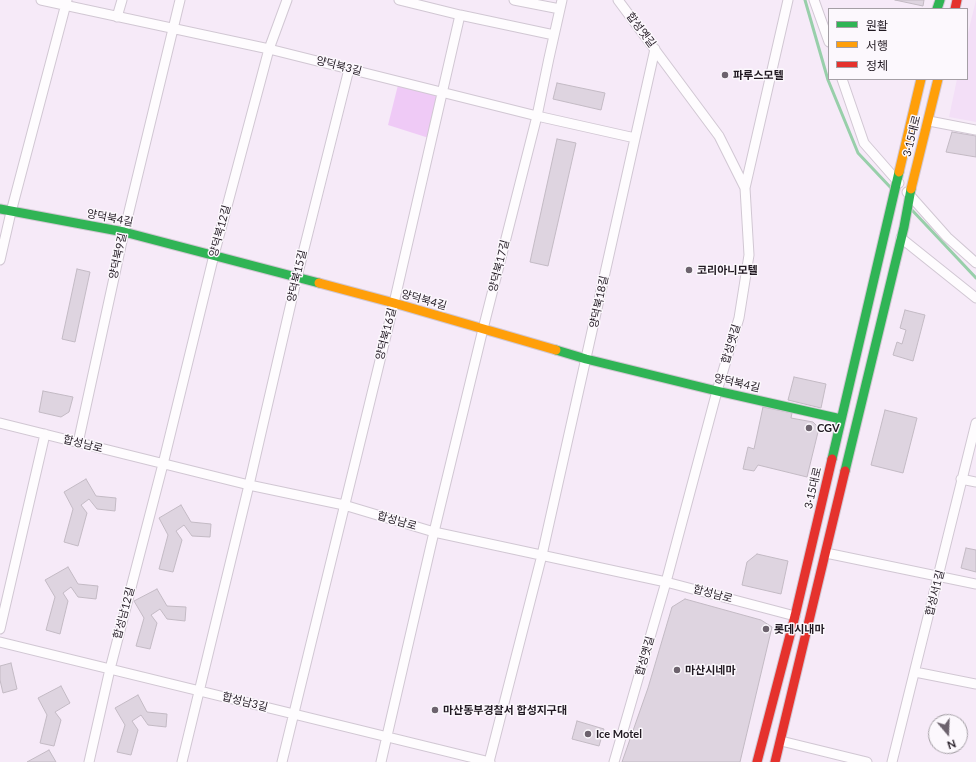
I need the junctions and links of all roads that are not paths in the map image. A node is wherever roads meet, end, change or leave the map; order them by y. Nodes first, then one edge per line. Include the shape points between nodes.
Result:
1 (41, 0) edge
2 (122, 0) edge
3 (180, 0) edge
4 (287, 0) edge
5 (399, 0) edge
6 (514, 0) edge
7 (562, 0) edge
8 (618, 0) edge
9 (788, 0) edge
10 (814, 0) edge
11 (66, 3) edge
12 (543, 3) edge
13 (560, 9) junction
14 (460, 15) junction
15 (117, 17) junction
16 (173, 29) junction
17 (554, 35) junction
18 (828, 39) edge
19 (270, 49) junction
20 (655, 49) junction
21 (349, 69) junction
22 (842, 80) edge
23 (921, 80) edge
24 (938, 80) edge
25 (443, 91) junction
26 (537, 116) junction
27 (929, 122) junction
28 (976, 130) edge
29 (635, 138) junction
30 (896, 182) junction
31 (745, 188) junction
32 (909, 197) junction
33 (0, 209) edge
34 (11, 212) junction
35 (124, 232) junction
36 (901, 238) junction
37 (214, 255) junction
38 (0, 260) edge
39 (976, 263) edge
40 (297, 277) junction
41 (976, 298) edge
42 (394, 303) junction
43 (483, 329) junction
44 (586, 359) junction
45 (717, 391) junction
46 (841, 419) junction
47 (0, 423) edge
48 (976, 423) edge
49 (45, 434) junction
50 (78, 443) junction
51 (163, 464) junction
52 (962, 479) junction
53 (976, 482) edge
54 (249, 485) junction
55 (344, 505) junction
56 (434, 532) junction
57 (826, 553) junction
58 (542, 555) junction
59 (939, 576) junction
60 (666, 582) junction
61 (976, 584) edge
62 (795, 616) junction
63 (0, 629) edge
64 (0, 642) edge
65 (110, 669) junction
66 (915, 672) junction
67 (976, 684) edge
68 (200, 691) junction
69 (294, 714) junction
70 (387, 736) junction
71 (781, 741) junction
72 (89, 762) edge
73 (182, 762) edge
74 (282, 762) edge
75 (381, 762) edge
76 (489, 762) edge
77 (614, 762) edge
78 (757, 762) edge
79 (776, 762) edge
80 (867, 762) edge
81 (892, 762) edge

1 - 11 street, 양덕북3길
2 - 15 street
3 - 16 street, 양덕북9길
4 - 19 street, 양덕북12길
5 - 14 street
6 - 12 street
7 - 13 street, 양덕북17길
8 - 20 street, 합성옛길
9 - 31 street
10 - 18 street
11 - 15 street, 양덕북3길
11 - 34 street
12 - 13 street
13 - 17 street, 양덕북17길
14 - 17 street
14 - 25 street, 양덕북16길
15 - 16 street, 양덕북3길
16 - 19 street, 양덕북3길
16 - 35 street, 양덕북9길
17 - 26 street, 양덕북17길
19 - 21 street, 양덕북3길
19 - 37 street, 양덕북12길
20 - 29 street, 양덕북18길
20 - 31 street, 합성옛길 via 719,136
21 - 25 street, 양덕북3길
21 - 40 street, 양덕북15길
22 - 30 street via 864,143
23 - 30 main road, 3·15대로
24 - 27 main road, 3·15대로
25 - 26 street, 양덕북3길
25 - 42 street, 양덕북16길
26 - 29 street, 양덕북3길
26 - 43 street, 양덕북17길
27 - 28 street
27 - 32 main road, 3·15대로
29 - 44 street, 양덕북18길
30 - 32 street
30 - 46 main road, 3·15대로
31 - 45 street, 합성옛길 via 749,255 740,318
32 - 36 main road, 3·15대로
32 - 39 street
33 - 34 main road, 양덕북4길
34 - 35 main road, 양덕북4길
34 - 38 street
35 - 37 main road, 양덕북4길
35 - 50 street, 양덕북9길
36 - 41 street
36 - 57 main road
37 - 40 main road, 양덕북4길
37 - 51 street, 양덕북12길
40 - 42 main road, 양덕북4길
40 - 54 street, 양덕북15길
42 - 43 main road, 양덕북4길
42 - 55 street, 양덕북16길
43 - 44 main road, 양덕북4길
43 - 56 street, 양덕북17길
44 - 45 main road, 양덕북4길
44 - 58 street, 양덕북18길
45 - 46 main road, 양덕북4길
45 - 60 street, 합성옛길
46 - 62 main road, 3·15대로
47 - 49 street, 합성남로
48 - 52 street, 합성서1길
49 - 50 street, 합성남로
49 - 63 street
50 - 51 street, 합성남로
51 - 54 street, 합성남로
51 - 65 street, 합성남12길
52 - 53 street
52 - 59 street, 합성서1길
54 - 55 street, 합성남로
54 - 68 street, 양덕북15길
55 - 56 street, 합성남로
55 - 69 street, 양덕북16길
56 - 58 street, 합성남로
56 - 70 street, 양덕북17길
57 - 59 street
57 - 71 main road
58 - 60 street, 합성남로
58 - 76 street, 양덕북18길
59 - 61 street
59 - 66 street, 합성서1길
60 - 62 street, 합성남로
60 - 77 street, 합성옛길
62 - 78 main road, 3·15대로
64 - 65 street, 합성남3길
65 - 68 street, 합성남3길
65 - 72 street, 합성남12길
66 - 67 street
66 - 81 street, 합성서1길
68 - 69 street, 합성남3길
68 - 73 street, 양덕북15길
69 - 70 street, 합성남3길
69 - 74 street, 양덕북16길
70 - 75 street, 양덕북17길
70 - 76 street, 합성남3길
71 - 79 main road
71 - 80 street

